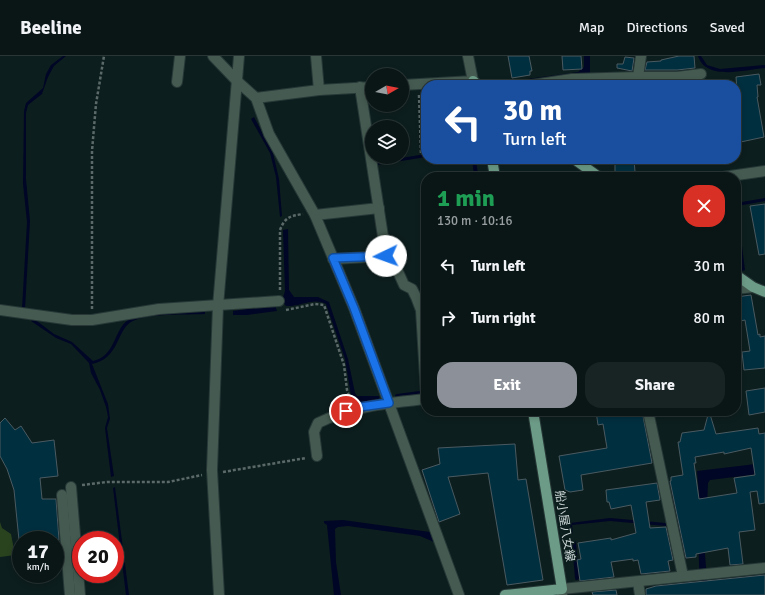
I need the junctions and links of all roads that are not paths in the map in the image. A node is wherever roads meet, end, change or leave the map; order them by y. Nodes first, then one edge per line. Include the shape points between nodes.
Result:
1 (180, 56) edge
2 (213, 56) edge
3 (239, 56) edge
4 (316, 56) edge
5 (468, 56) edge
6 (641, 56) edge
7 (701, 74) dead end
8 (638, 77) junction
9 (475, 80) edge
10 (598, 80) edge
11 (237, 81) junction
12 (177, 82) dead end
13 (421, 84) edge
14 (409, 85) edge
15 (360, 88) junction
16 (365, 88) edge
17 (319, 90) junction
18 (256, 98) junction
19 (586, 164) edge
20 (765, 171) edge
21 (594, 172) edge
22 (741, 174) edge
23 (379, 208) junction
24 (314, 214) junction
25 (386, 251) junction
26 (333, 258) junction
27 (741, 279) edge
28 (753, 287) junction
29 (741, 288) edge
30 (765, 292) edge
31 (279, 301) road end
32 (218, 306) junction
33 (0, 310) edge
34 (421, 310) edge
35 (421, 399) edge
36 (389, 403) junction
37 (534, 416) edge
38 (649, 416) edge
39 (317, 456) road end
40 (72, 487) road end
41 (62, 495) dead end
42 (765, 568) edge
43 (683, 576) junction
44 (638, 582) junction
45 (562, 592) edge
46 (70, 595) edge
47 (80, 595) edge
48 (219, 595) edge
49 (459, 595) edge
50 (505, 595) edge
51 (640, 595) edge

1 - 12 street
2 - 11 street
3 - 11 street
4 - 17 street
5 - 9 street
6 - 8 street
7 - 8 street
8 - 10 street
11 - 18 street
11 - 32 street
13 - 14 street
15 - 16 street
15 - 17 street
15 - 23 street
17 - 18 street
18 - 24 street via 269,134
19 - 21 main road
20 - 22 street
23 - 24 street
23 - 25 street
24 - 26 street
25 - 26 street via 386,256
25 - 34 street via 391,256 404,285 412,289
26 - 36 street
27 - 28 main road
28 - 29 street
28 - 30 main road
31 - 32 street
32 - 33 street via 159,309 92,320 72,320
32 - 48 street via 212,474
35 - 36 street
36 - 39 street via 358,408 318,423 314,432
36 - 49 street
37 - 45 main road, 船小屋八女線
38 - 43 street
40 - 47 street
41 - 46 street
42 - 43 street
43 - 44 street
44 - 45 street
44 - 51 street
45 - 50 main road

